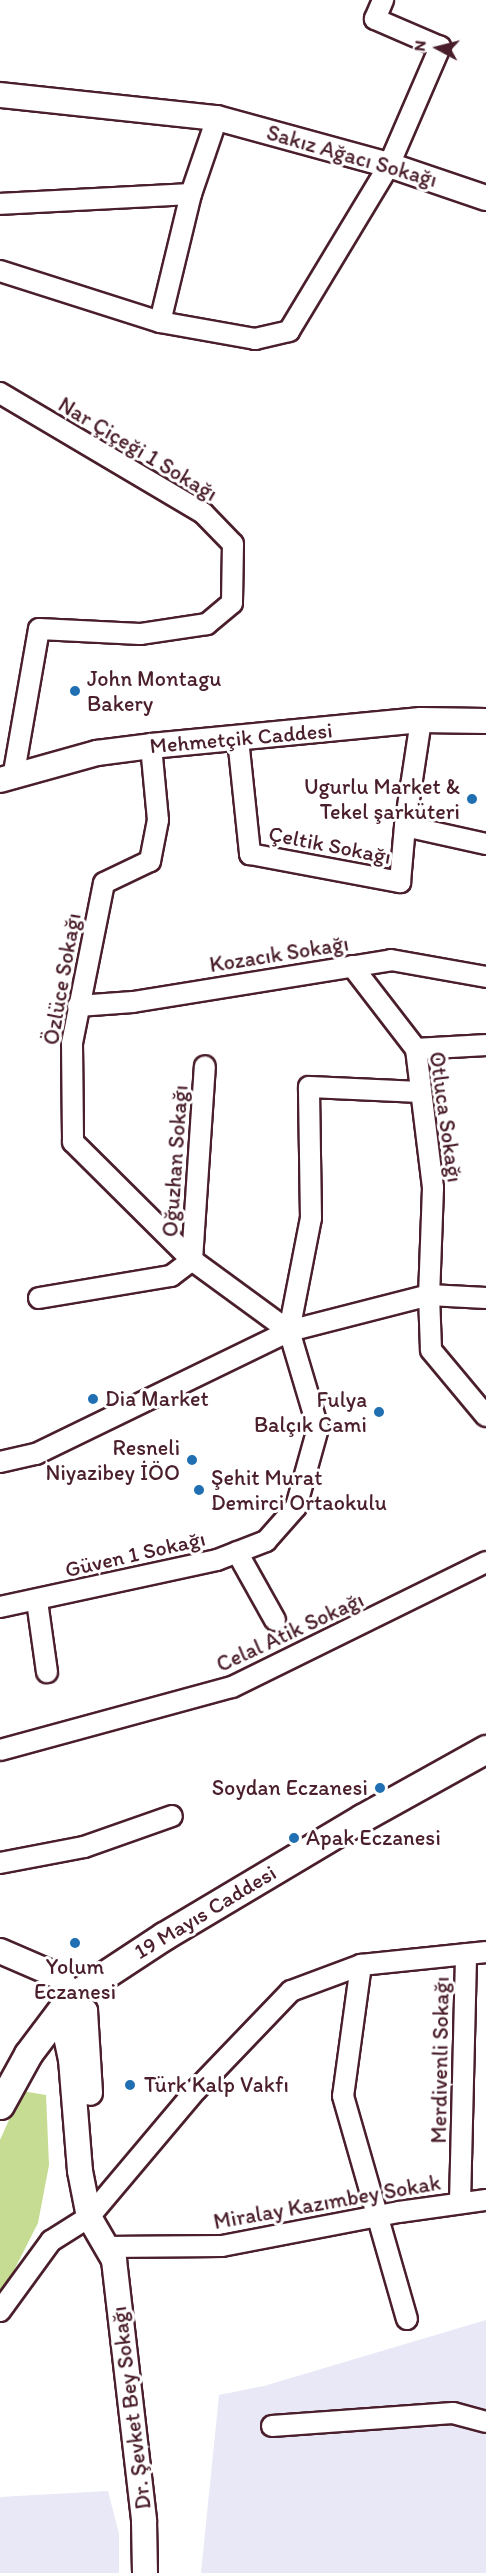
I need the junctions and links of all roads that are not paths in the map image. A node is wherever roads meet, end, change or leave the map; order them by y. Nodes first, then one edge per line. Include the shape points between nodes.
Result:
1 (383, 0) edge
2 (0, 95) edge
3 (217, 118) junction
4 (389, 165) junction
5 (191, 194) junction
6 (486, 198) edge
7 (0, 204) edge
8 (0, 271) edge
9 (160, 322) junction
10 (0, 393) edge
11 (421, 720) junction
12 (486, 721) edge
13 (238, 739) junction
14 (151, 746) junction
15 (5, 783) edge
16 (405, 826) junction
17 (486, 844) edge
18 (352, 966) junction
19 (486, 977) edge
20 (78, 1006) junction
21 (486, 1045) edge
22 (416, 1049) junction
23 (205, 1066) dead end
24 (421, 1092) junction
25 (192, 1260) junction
26 (429, 1295) junction
27 (39, 1298) dead end
28 (486, 1298) edge
29 (290, 1331) junction
30 (486, 1416) edge
31 (0, 1462) edge
32 (237, 1552) junction
33 (486, 1562) edge
34 (37, 1600) junction
35 (0, 1607) edge
36 (275, 1620) dead end
37 (46, 1672) dead end
38 (486, 1749) edge
39 (0, 1750) edge
40 (172, 1816) dead end
41 (0, 1863) edge
42 (0, 1951) edge
43 (486, 1952) edge
44 (466, 1954) junction
45 (361, 1965) junction
46 (71, 1996) junction
47 (0, 2105) edge
48 (486, 2200) edge
49 (460, 2203) junction
50 (377, 2216) junction
51 (89, 2217) junction
52 (105, 2247) junction
53 (0, 2311) edge
54 (407, 2319) dead end
55 (486, 2422) edge
56 (272, 2426) dead end
57 (133, 2573) edge
58 (145, 2573) edge

1 - 4 street via 375,19 440,47
2 - 3 street, Sakız Ağacı Sokağı
3 - 4 street, Sakız Ağacı Sokağı
3 - 5 street
4 - 6 street, Sakız Ağacı Sokağı
4 - 9 street via 289,331 255,339
5 - 7 street
5 - 9 street
8 - 9 street
10 - 15 street, Nar Çiçeği 1 Sokağı via 203,513 233,544 232,603 207,624 140,634 39,629
11 - 12 street, Mehmetçik Caddesi
11 - 13 street, Mehmetçik Caddesi
11 - 16 street
13 - 14 street, Mehmetçik Caddesi
13 - 16 street, Çeltik Sokağı via 250,854 400,882
14 - 15 street, Mehmetçik Caddesi via 97,753
14 - 20 street, Özlüce Sokağı via 158,820 150,861 104,883
16 - 17 street
18 - 19 street, Kozacık Sokağı via 391,960
18 - 20 street, Kozacık Sokağı via 133,1002
18 - 22 street, Otluca Sokağı
20 - 25 street, Özlüce Sokağı via 72,1043 73,1142
21 - 22 street
22 - 24 street, Otluca Sokağı
23 - 25 street, Oğuzhan Sokağı
24 - 26 street, Otluca Sokağı via 433,1188
24 - 29 street via 309,1087 311,1218
25 - 27 street via 171,1276
25 - 29 street, Özlüce Sokağı
26 - 28 street
26 - 29 street
26 - 30 street, Otluca Sokağı via 431,1350
29 - 31 street via 36,1454
29 - 32 street, Güven 1 Sokağı via 318,1428 296,1507 266,1541
32 - 34 street, Güven 1 Sokağı via 218,1560
32 - 36 street
33 - 39 street, Celal Atik Sokağı via 232,1687
34 - 35 street, Güven 1 Sokağı
34 - 37 street
38 - 46 main road, 19 Mayıs Caddesi via 362,1818
40 - 41 street via 84,1847
42 - 46 street via 60,1977
43 - 44 street
44 - 45 street
44 - 49 street, Merdivenli Sokağı
45 - 50 street via 343,2096
45 - 51 street via 291,1991 196,2090
46 - 47 main road, 19 Mayıs Caddesi via 28,2054
46 - 51 street, Dr. Şevket Bey Sokağı via 63,2022 71,2059 80,2171
48 - 49 street, Miralay Kazımbey Sokak
49 - 50 street, Miralay Kazımbey Sokak
50 - 52 street, Miralay Kazımbey Sokak via 222,2246
50 - 54 street
51 - 52 street, Dr. Şevket Bey Sokağı
51 - 53 street via 51,2241
52 - 57 street, Dr. Şevket Bey Sokağı via 102,2272 133,2519
52 - 58 street, Dr. Şevket Bey Sokağı via 114,2260 144,2521
55 - 56 street via 453,2413

